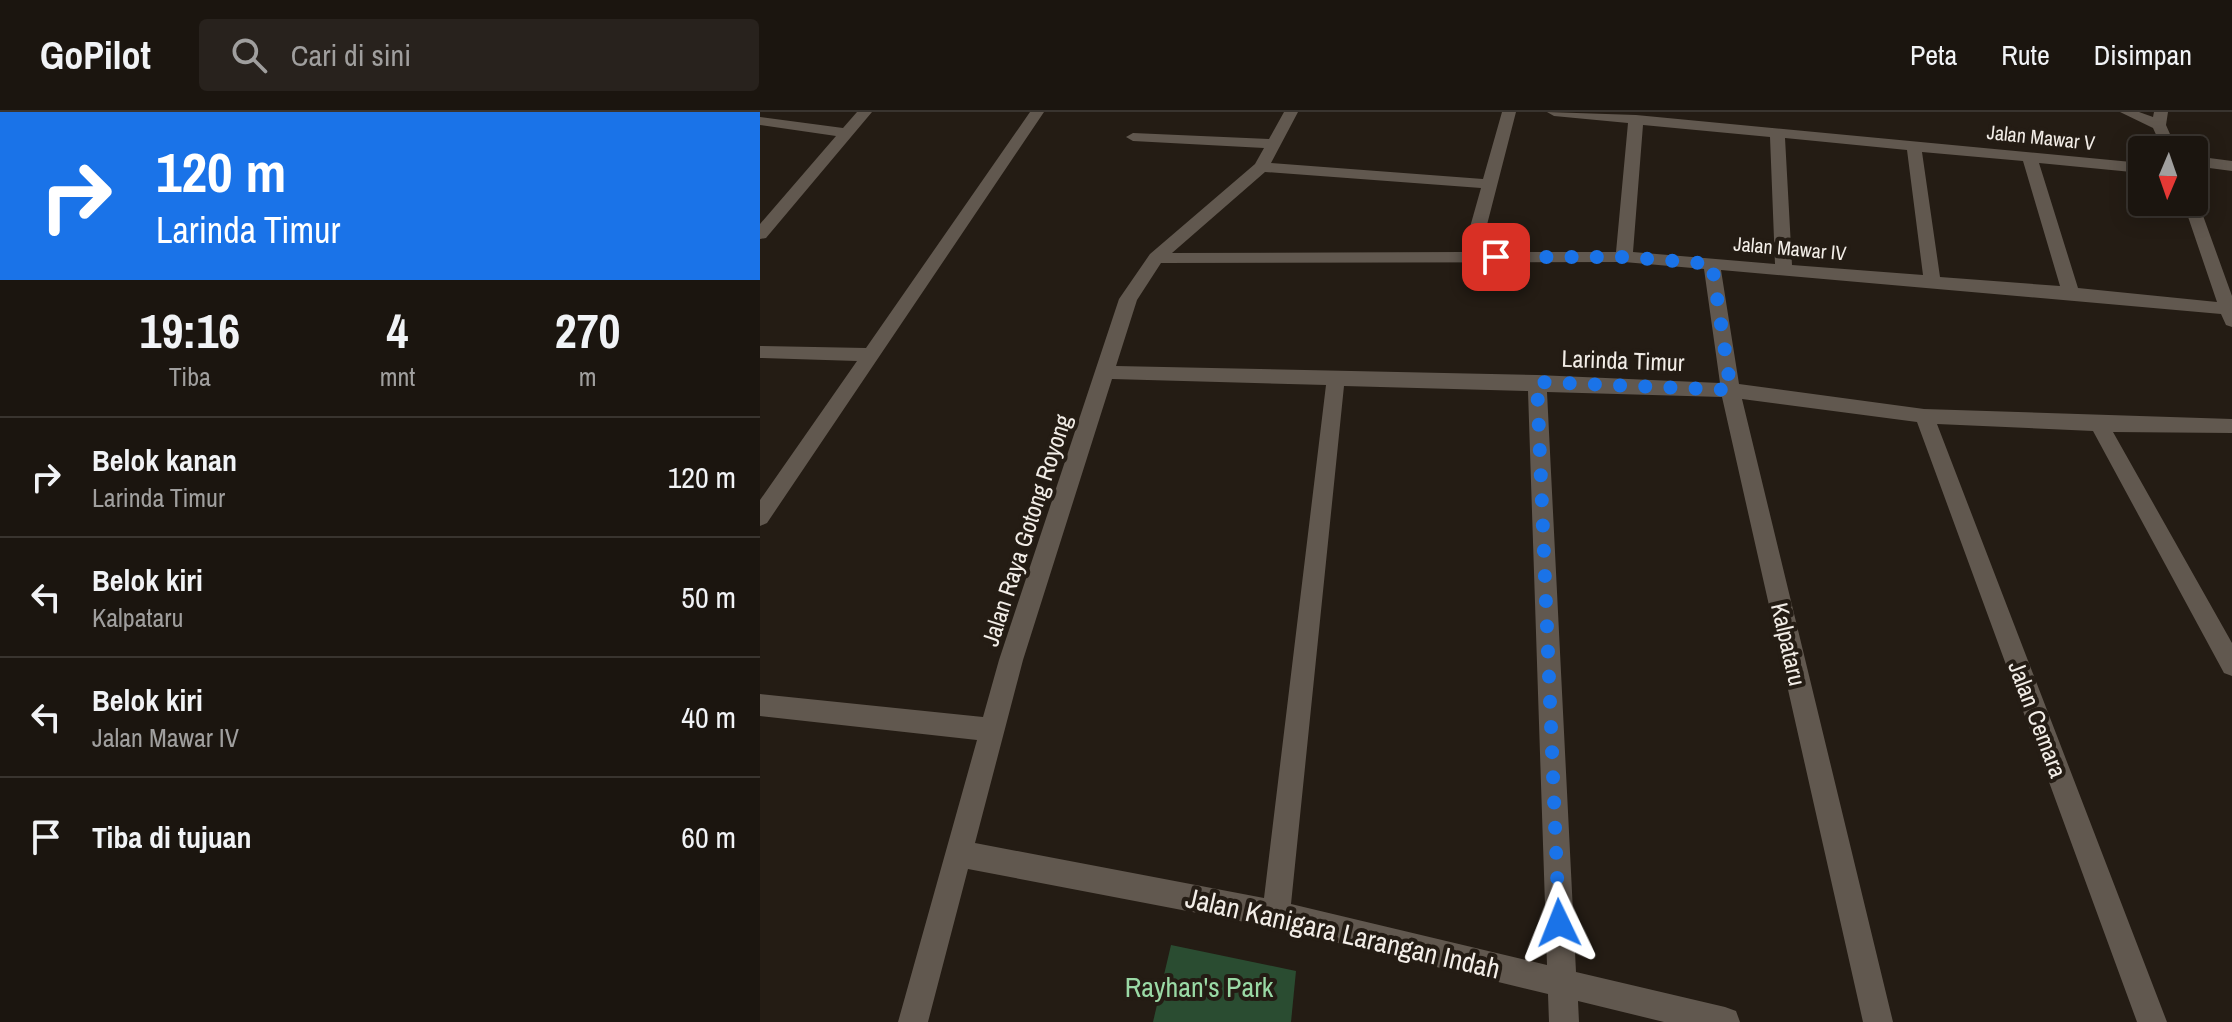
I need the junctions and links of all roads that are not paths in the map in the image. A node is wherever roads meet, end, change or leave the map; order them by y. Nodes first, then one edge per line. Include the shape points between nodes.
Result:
1 (865, 112) edge
2 (1037, 112) edge
3 (1291, 112) edge
4 (1509, 112) edge
5 (1554, 112) edge
6 (2127, 112) edge
7 (1636, 119) junction
8 (2160, 119) edge
9 (760, 121) edge
10 (846, 133) junction
11 (1777, 133) junction
12 (1133, 137) dead end
13 (1274, 144) junction
14 (1914, 145) junction
15 (2029, 156) junction
16 (2208, 163) edge
17 (2232, 166) edge
18 (1261, 167) junction
19 (2128, 167) edge
20 (1491, 184) junction
21 (2196, 216) edge
22 (760, 234) edge
23 (1470, 257) junction
24 (1624, 257) junction
25 (1156, 258) junction
26 (1712, 264) junction
27 (1784, 270) junction
28 (1932, 282) junction
29 (2071, 293) junction
30 (2230, 316) edge
31 (760, 352) edge
32 (870, 355) junction
33 (1106, 372) junction
34 (1336, 377) junction
35 (1537, 382) junction
36 (1730, 390) junction
37 (1924, 416) junction
38 (2099, 424) junction
39 (2232, 426) edge
40 (760, 517) edge
41 (2232, 665) edge
42 (760, 705) edge
43 (992, 730) junction
44 (959, 854) junction
45 (1276, 914) junction
46 (1562, 984) junction
47 (913, 1022) edge
48 (1564, 1022) edge
49 (1725, 1022) edge
50 (1878, 1022) edge
51 (2152, 1022) edge

1 - 10 street
2 - 32 street
3 - 13 street, Jalan Raya Gotong Royong
4 - 20 street
5 - 7 street, Jalan Mawar V
6 - 8 street
7 - 11 street, Jalan Mawar V
7 - 24 street
9 - 10 street
10 - 22 street
11 - 14 street, Jalan Mawar V
11 - 27 street
12 - 13 street
13 - 18 street, Jalan Raya Gotong Royong
14 - 15 street, Jalan Mawar V
14 - 28 street
15 - 19 street, Jalan Mawar V
15 - 29 street
16 - 17 street
18 - 20 street
18 - 25 street, Jalan Raya Gotong Royong
20 - 23 street
21 - 30 street
23 - 24 street, Jalan Mawar IV
23 - 25 street, Jalan Mawar IV
24 - 26 street, Jalan Mawar IV
25 - 33 street, Jalan Raya Gotong Royong via 1128,299
26 - 27 street, Jalan Mawar IV
26 - 36 street, Kalpataru
27 - 28 street, Jalan Mawar IV
28 - 29 street, Jalan Mawar IV
29 - 30 street, Jalan Mawar IV
31 - 32 street
32 - 40 street
33 - 34 street, Larinda Timur
33 - 43 street, Jalan Raya Gotong Royong
34 - 35 street, Larinda Timur
34 - 45 street
35 - 36 street, Larinda Timur
35 - 46 street
36 - 37 street, Larinda Timur
36 - 50 street, Kalpataru
37 - 38 street, Larinda Timur
37 - 51 street, Jalan Cemara
38 - 39 street, Larinda Timur
38 - 41 street
42 - 43 street
43 - 44 street, Jalan Raya Gotong Royong
44 - 45 street, Jalan Kanigara Larangan Indah
44 - 47 street, Jalan Raya Gotong Royong
45 - 46 street, Jalan Kanigara Larangan Indah
46 - 48 street
46 - 49 street, Jalan Kanigara Larangan Indah

